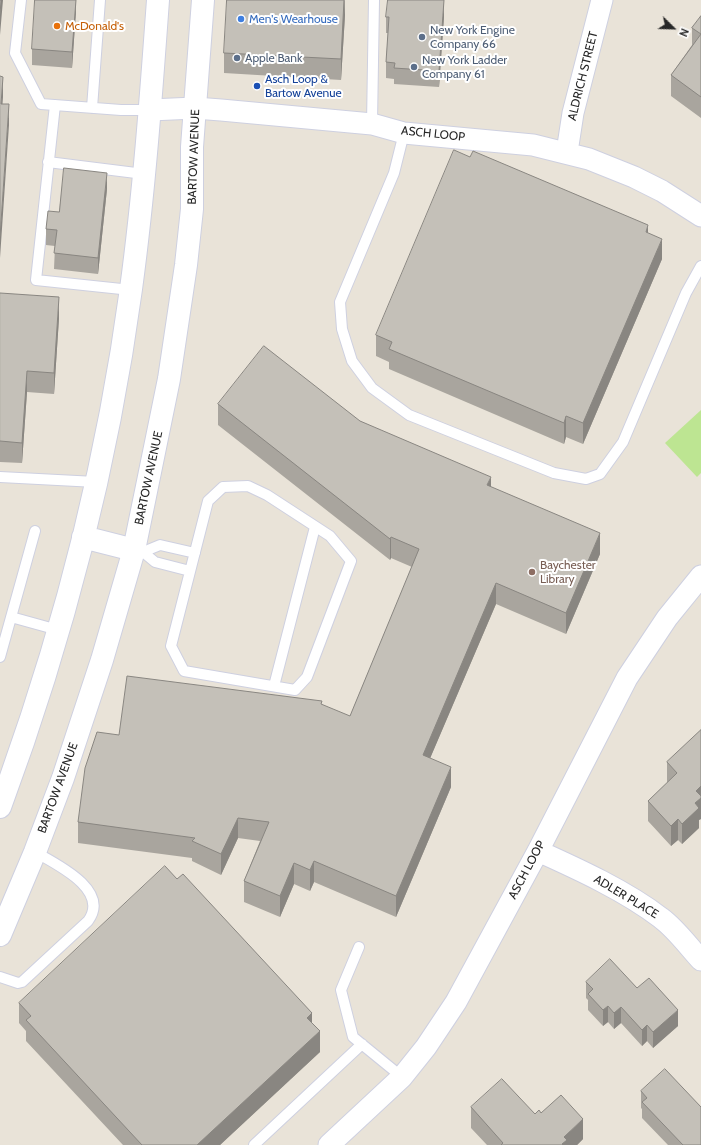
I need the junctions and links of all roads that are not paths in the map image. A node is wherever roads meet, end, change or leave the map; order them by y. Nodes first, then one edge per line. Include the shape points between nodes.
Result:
1 (21, 0) edge
2 (100, 0) edge
3 (158, 0) edge
4 (203, 0) edge
5 (374, 0) edge
6 (602, 0) edge
7 (55, 105) junction
8 (92, 108) junction
9 (195, 108) junction
10 (150, 110) junction
11 (372, 124) junction
12 (404, 133) junction
13 (567, 152) junction
14 (48, 162) junction
15 (144, 174) junction
16 (701, 216) edge
17 (701, 266) edge
18 (131, 290) junction
19 (0, 477) edge
20 (96, 482) junction
21 (315, 527) junction
22 (35, 531) dead end
23 (83, 537) junction
24 (138, 551) junction
25 (194, 553) junction
26 (190, 571) junction
27 (701, 576) edge
28 (11, 617) junction
29 (58, 630) junction
30 (0, 657) edge
31 (274, 686) junction
32 (0, 807) edge
33 (538, 850) junction
34 (35, 852) junction
35 (0, 934) edge
36 (359, 947) dead end
37 (701, 960) edge
38 (0, 977) edge
39 (362, 1044) junction
40 (402, 1077) junction
41 (254, 1145) edge
42 (329, 1145) edge

1 - 7 lane via 14,53 41,104
2 - 8 lane
3 - 10 main road
4 - 9 main road, BARTOW AVENUE
5 - 11 lane
6 - 13 street, ALDRICH STREET via 573,113
7 - 8 lane
7 - 14 lane
8 - 10 lane
9 - 10 street, ASCH LOOP
9 - 11 street, ASCH LOOP
9 - 24 main road, BARTOW AVENUE via 192,209 186,265 169,379
10 - 15 main road
11 - 12 street, ASCH LOOP
12 - 13 street, ASCH LOOP via 499,141
12 - 17 lane via 394,173 340,302 342,329 352,361 372,388 409,415 554,473 586,479 600,474 623,442 686,293
13 - 16 street, ASCH LOOP via 634,177
14 - 15 lane
14 - 18 lane via 36,280
15 - 18 main road
18 - 20 main road
19 - 20 lane
20 - 23 main road
21 - 25 lane via 267,495 248,486 222,488 208,501
21 - 31 lane
21 - 31 lane via 330,536 351,561 307,677 295,690
22 - 28 lane
23 - 24 main road
23 - 29 main road
24 - 25 lane via 160,545
24 - 26 lane via 155,562
24 - 34 main road, BARTOW AVENUE via 83,719
25 - 26 lane
26 - 31 lane via 171,646 184,671
27 - 33 street, ASCH LOOP via 667,618 628,678
28 - 29 lane
28 - 30 lane
29 - 32 main road
33 - 37 street, ADLER PLACE via 577,868 646,907 662,919
33 - 40 street, ASCH LOOP via 456,1002
34 - 35 main road, BARTOW AVENUE
34 - 38 lane via 71,874 86,887 92,896 92,915 22,982
36 - 39 lane via 341,990 353,1037
39 - 40 lane
39 - 41 lane
40 - 42 street, ASCH LOOP

